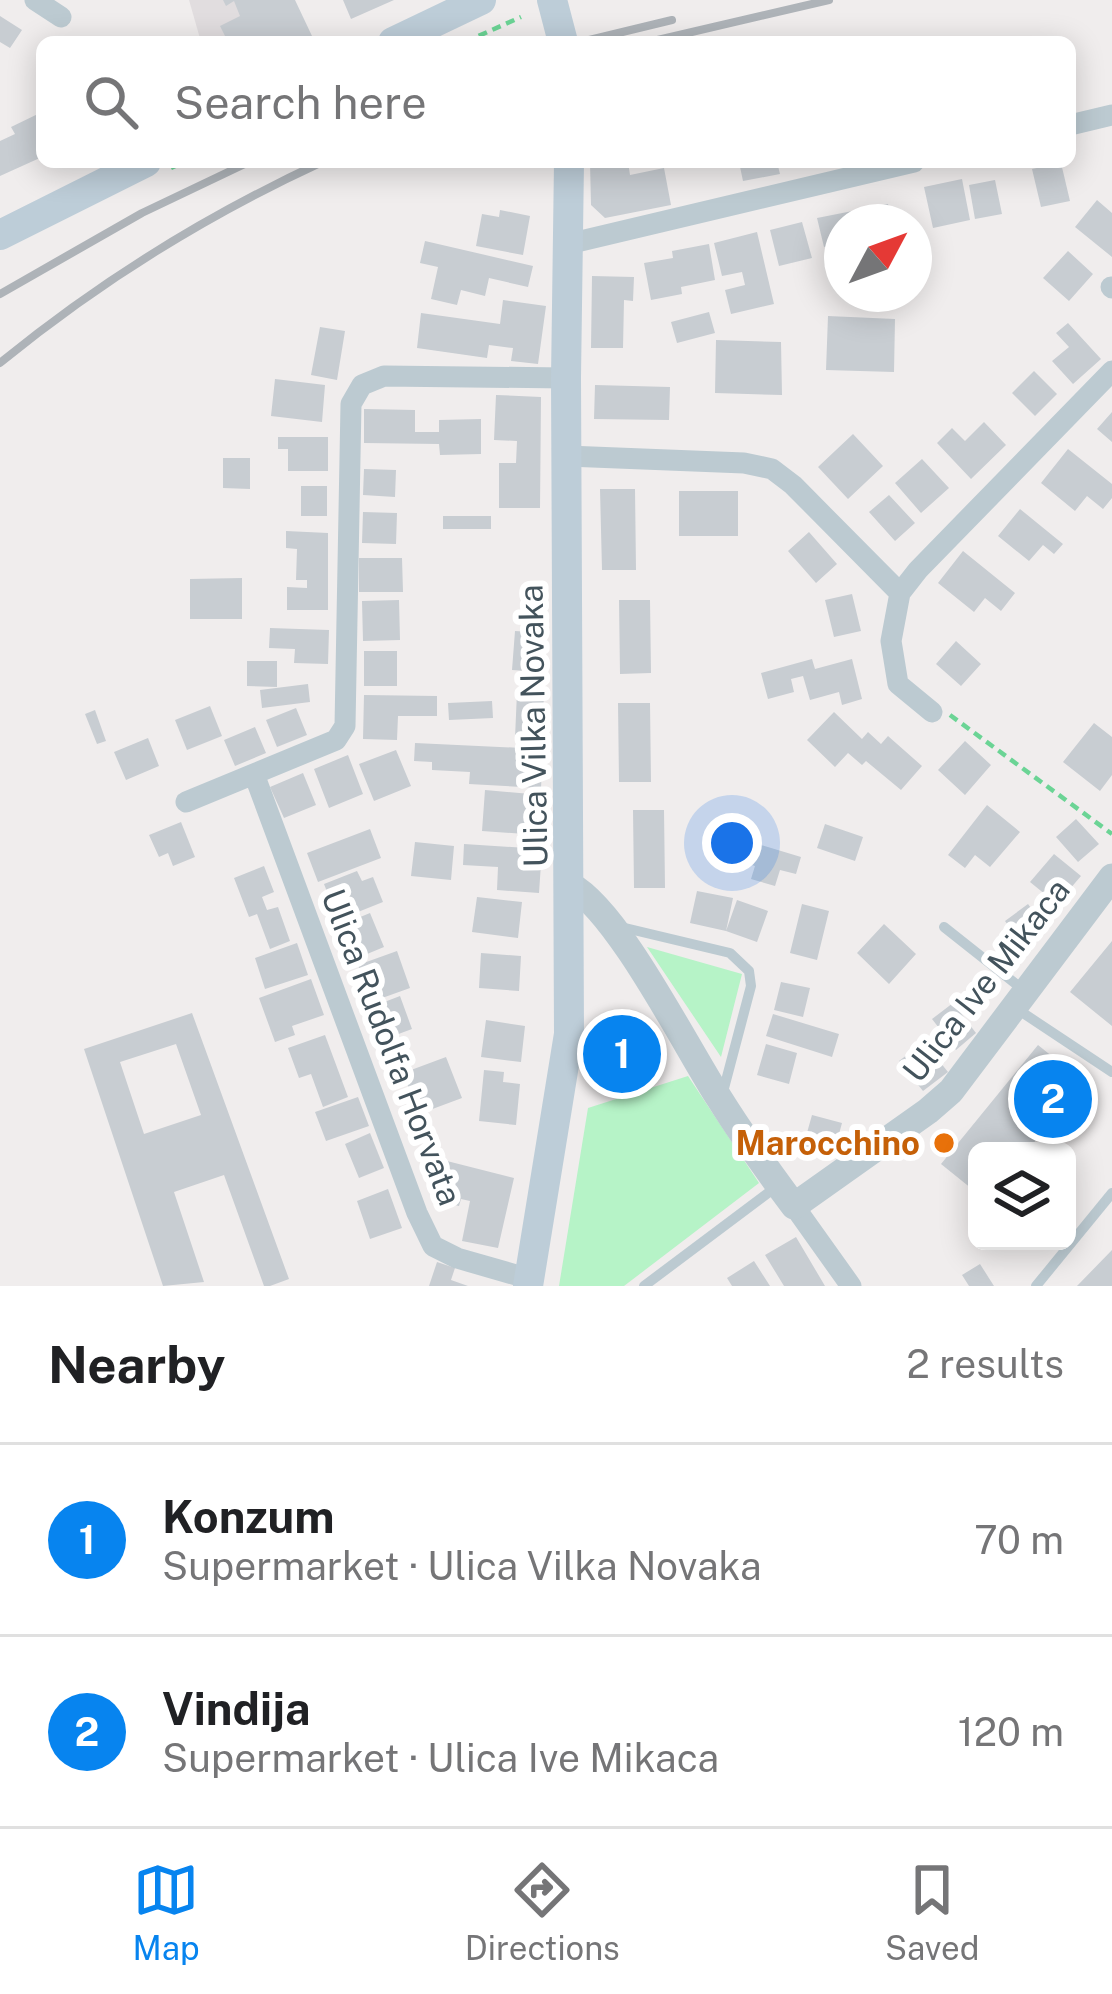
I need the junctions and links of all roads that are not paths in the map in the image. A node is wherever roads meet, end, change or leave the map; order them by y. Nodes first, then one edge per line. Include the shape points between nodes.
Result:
1 (35, 0) edge
2 (481, 0) edge
3 (552, 0) edge
4 (61, 17) dead end
5 (406, 36) edge
6 (561, 36) edge
7 (1112, 115) edge
8 (1076, 124) edge
9 (134, 168) edge
10 (568, 168) edge
11 (889, 168) edge
12 (0, 236) edge
13 (568, 244) junction
14 (1112, 371) edge
15 (566, 378) junction
16 (567, 456) junction
17 (900, 593) junction
18 (932, 712) road end
19 (254, 774) junction
20 (186, 802) dead end
21 (1112, 877) edge
22 (571, 886) junction
23 (612, 925) junction
24 (944, 927) dead end
25 (1020, 1000) junction
26 (1112, 1072) edge
27 (721, 1101) junction
28 (1112, 1193) edge
29 (786, 1195) junction
30 (529, 1283) edge
31 (644, 1286) edge
32 (850, 1286) edge
33 (1036, 1286) edge

1 - 4 street
2 - 5 main road
3 - 6 main road
7 - 8 street
9 - 12 main road
10 - 13 main road, Ulica Vilka Novaka
11 - 13 street
13 - 15 main road, Ulica Vilka Novaka
14 - 17 street
15 - 16 main road, Ulica Vilka Novaka
15 - 19 street via 384,376 362,385 351,404 346,726 336,740
16 - 17 street via 772,469
16 - 22 main road, Ulica Vilka Novaka
17 - 18 street via 891,641 898,684
19 - 20 street
19 - 30 street, Ulica Rudolfa Horvata via 434,1246
21 - 25 street, Ulica Ive Mikaca
22 - 23 street
22 - 30 main road, Ulica Vilka Novaka via 569,1034
23 - 27 street
23 - 27 lane via 730,953 749,971 752,986
24 - 25 lane
25 - 26 lane
25 - 29 street, Ulica Ive Mikaca via 928,1111
27 - 29 street
28 - 33 lane
29 - 31 lane
29 - 32 street

